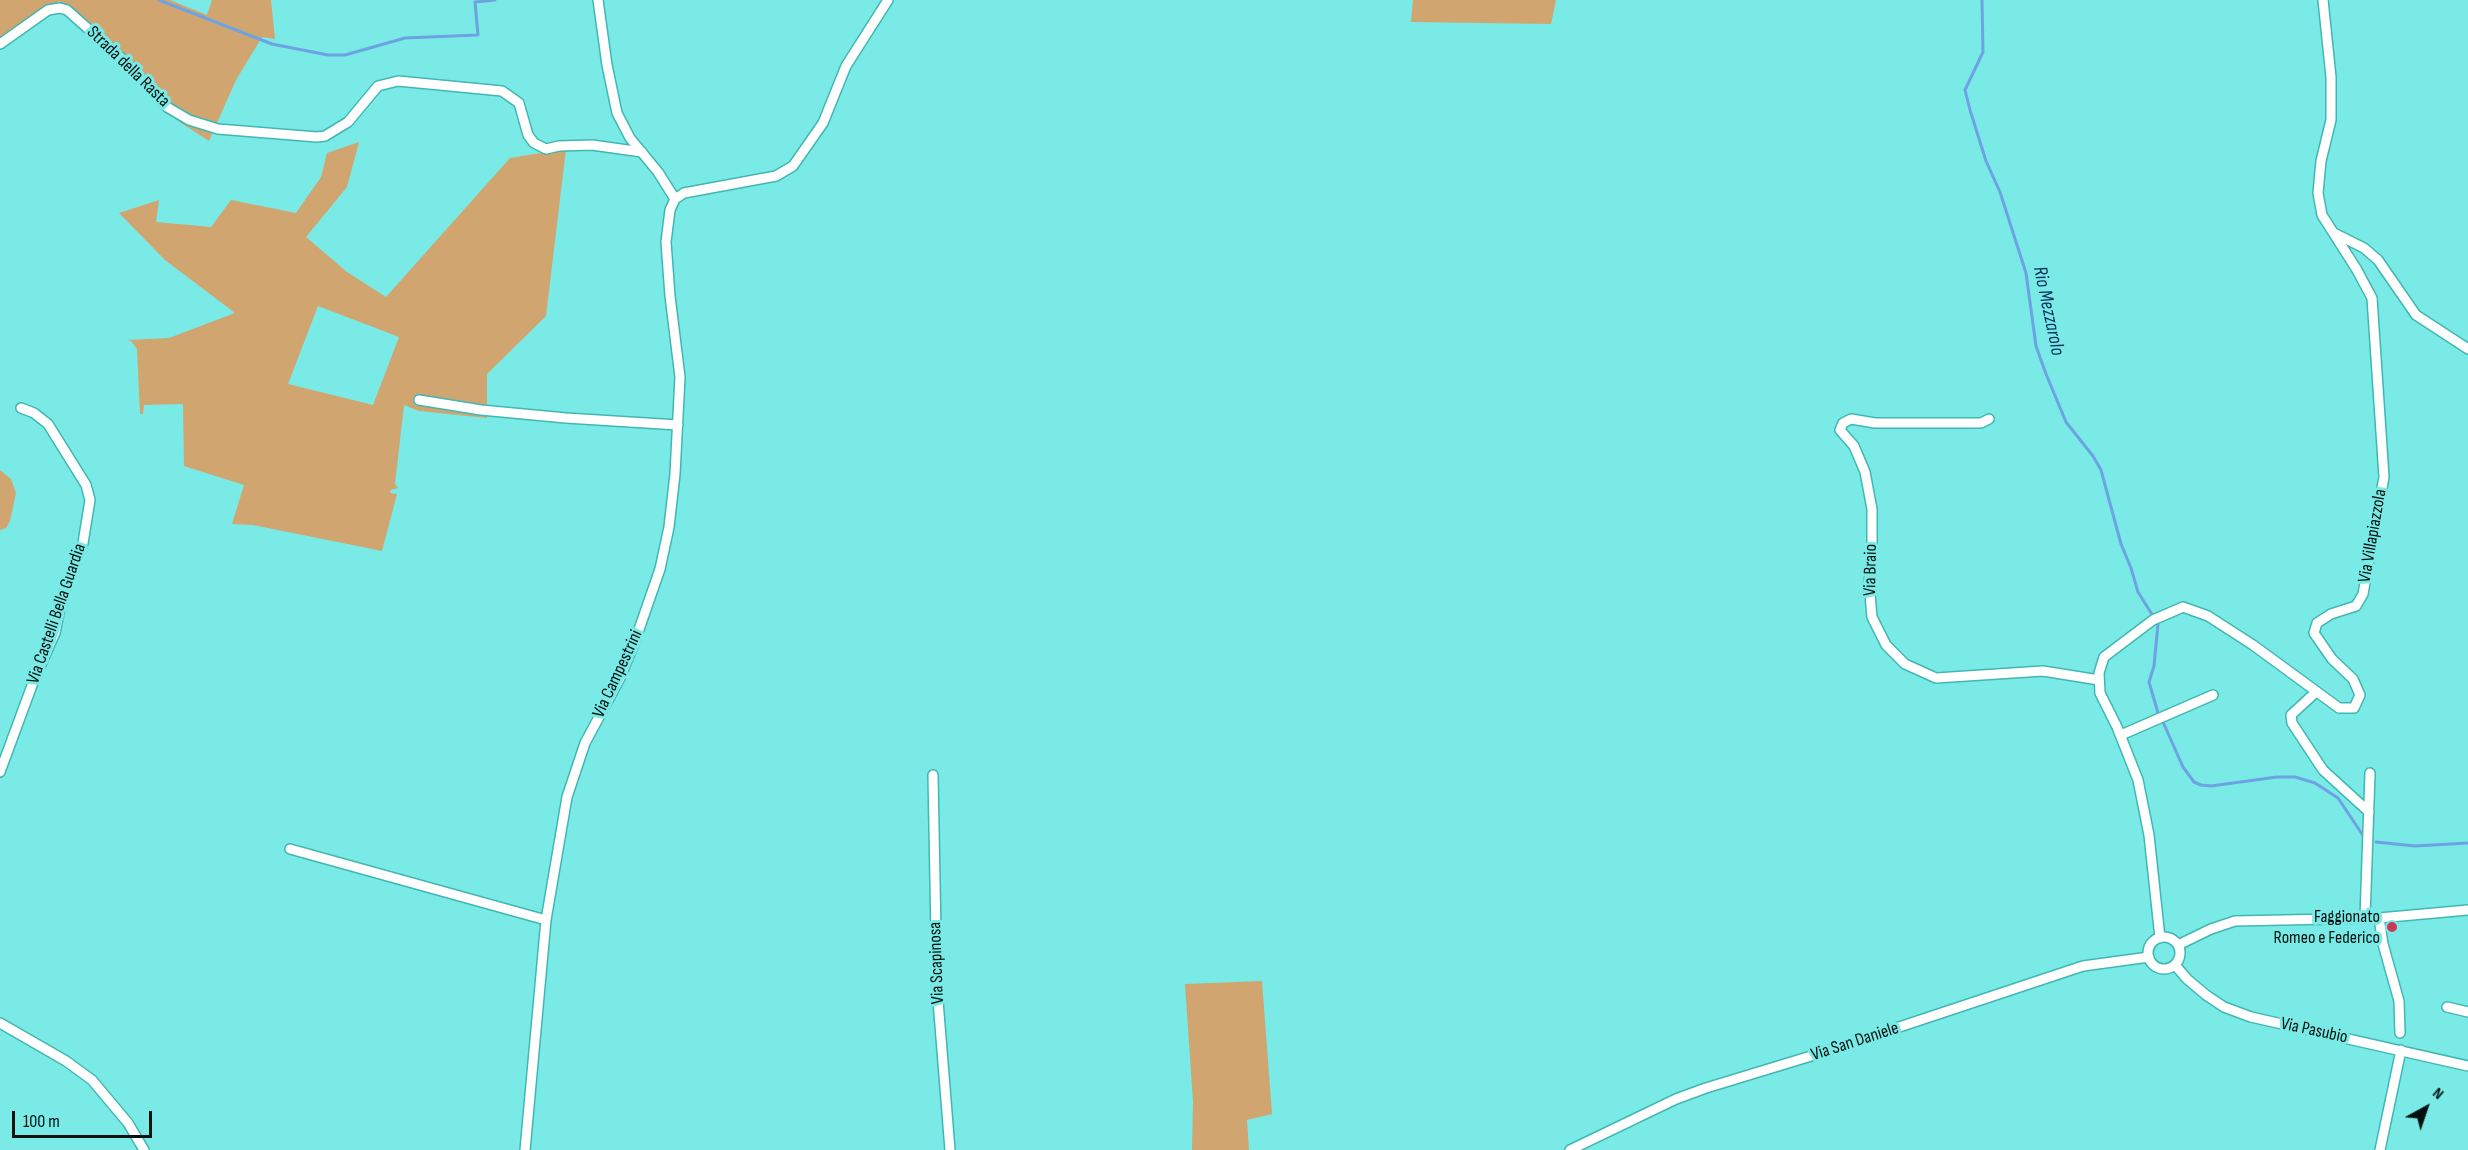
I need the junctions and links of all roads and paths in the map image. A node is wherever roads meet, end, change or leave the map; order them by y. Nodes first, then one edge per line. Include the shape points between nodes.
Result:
1 (598, 0) edge
2 (888, 0) edge
3 (2323, 0) edge
4 (0, 44) edge
5 (642, 152) junction
6 (675, 199) junction
7 (2332, 232) junction
8 (2468, 349) edge
9 (419, 400) dead end
10 (21, 408) dead end
11 (1989, 420) dead end
12 (678, 425) junction
13 (2099, 680) junction
14 (2316, 692) junction
15 (2213, 695) dead end
16 (2121, 735) junction
17 (0, 772) edge
18 (2370, 773) dead end
19 (933, 775) dead end
20 (2369, 812) junction
21 (290, 849) dead end
22 (2468, 910) edge
23 (2365, 918) junction
24 (2379, 918) junction
25 (546, 920) junction
26 (2160, 938) junction
27 (2178, 945) junction
28 (2149, 957) junction
29 (2175, 965) junction
30 (2447, 1007) dead end
31 (2468, 1012) edge
32 (0, 1023) edge
33 (2400, 1032) dead end
34 (2401, 1050) junction
35 (2468, 1065) edge
36 (144, 1150) edge
37 (525, 1150) edge
38 (950, 1150) edge
39 (1570, 1150) edge
40 (2380, 1150) edge

1 - 5 street via 617,113
2 - 6 street via 846,66 824,123 793,166 776,177 701,189
3 - 7 street, Via Villapiazzola via 2331,120 2318,193 2322,215
4 - 5 street, Strada della Rasta via 48,10 68,10 122,58 167,107 189,120 218,129 324,136 348,122 378,86 398,81 502,91 519,103 528,135 546,149 592,145
5 - 6 street
6 - 12 street, Via Campestrini via 666,226 666,242 680,377
7 - 8 street via 2378,260 2416,315
7 - 14 street, Via Villapiazzola via 2372,298 2384,477 2363,594 2356,606 2317,623 2314,633 2332,659 2353,679 2360,695 2354,708 2339,708
9 - 12 street via 481,410
10 - 17 street, Via Castelli Bella Guardia via 48,424 86,485 90,500 83,543 62,598 55,633
11 - 13 street, Via Braio via 1875,423 1851,419 1843,423 1840,430 1854,446 1872,509 1872,617 1886,645 1905,664 1936,678 2043,671
12 - 25 street, Via Campestrini via 669,526 660,569 620,678 578,761 567,797
13 - 14 street, Via Villapiazzola via 2104,657 2153,620 2183,607 2208,616
13 - 16 street via 2100,693
14 - 20 street via 2291,715 2292,723 2323,770
15 - 16 street
16 - 26 street via 2138,780 2149,835
18 - 20 street
19 - 38 street, Via Scapinosa via 937,988
20 - 23 street
21 - 25 street
22 - 24 street
23 - 24 street
23 - 27 street via 2235,921
24 - 33 street via 2399,1001
25 - 37 street, Via Campestrini
26 - 27 street
26 - 28 street via 2152,943
27 - 29 street via 2180,955
28 - 29 street via 2157,967
28 - 39 street, Via San Daniele via 2083,966 1706,1088
29 - 34 street, Via Pasubio via 2224,1007 2251,1017
30 - 31 street
32 - 36 street via 92,1080 128,1123
34 - 35 street, Via Pasubio
34 - 40 street

